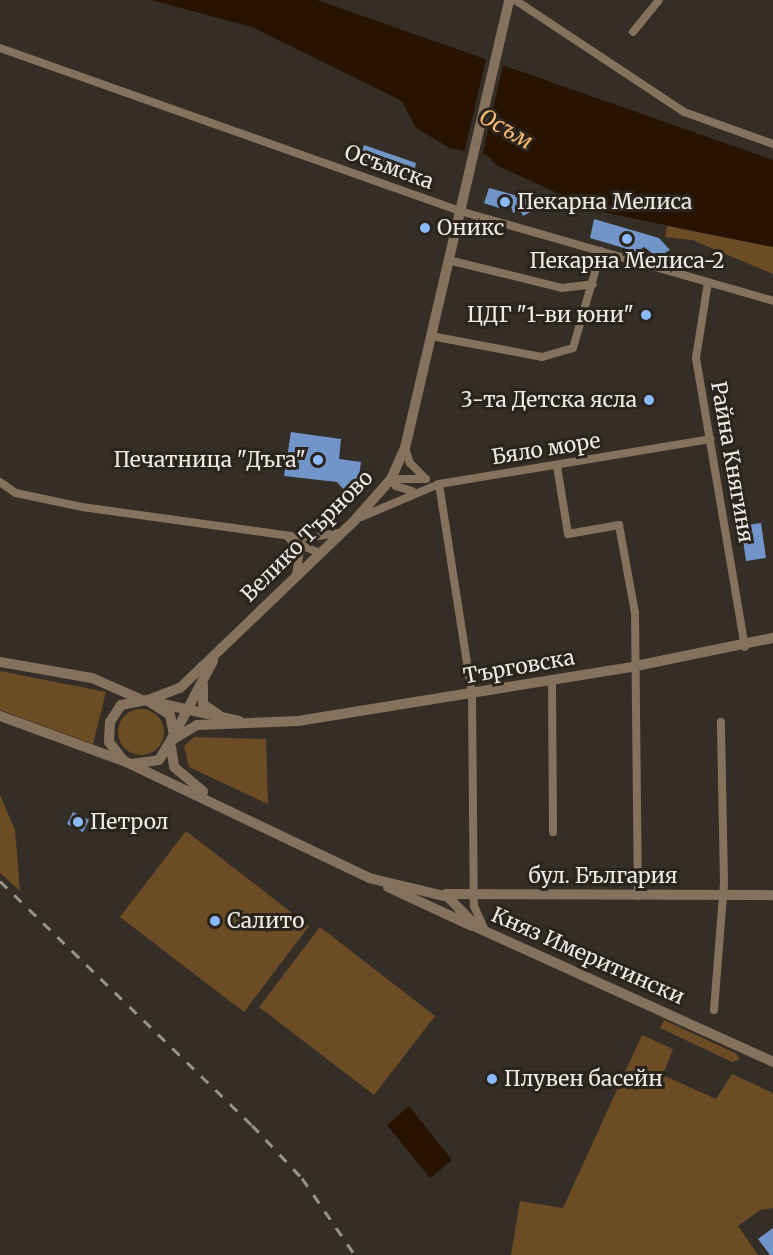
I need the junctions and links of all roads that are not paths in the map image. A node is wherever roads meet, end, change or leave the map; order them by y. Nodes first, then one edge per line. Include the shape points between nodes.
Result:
1 (508, 0) edge
2 (515, 0) edge
3 (659, 0) edge
4 (633, 32) dead end
5 (0, 48) edge
6 (773, 144) edge
7 (460, 211) junction
8 (602, 251) junction
9 (448, 260) junction
10 (708, 282) junction
11 (593, 284) junction
12 (773, 302) edge
13 (431, 336) junction
14 (710, 439) junction
15 (405, 448) junction
16 (557, 466) junction
17 (391, 478) junction
18 (426, 478) junction
19 (0, 482) edge
20 (439, 484) junction
21 (415, 491) junction
22 (354, 521) junction
23 (342, 532) junction
24 (285, 535) junction
25 (306, 538) junction
26 (294, 541) junction
27 (320, 553) junction
28 (295, 576) junction
29 (773, 638) edge
30 (745, 647) junction
31 (218, 653) junction
32 (0, 662) edge
33 (636, 666) junction
34 (205, 676) junction
35 (552, 681) junction
36 (472, 695) junction
37 (147, 700) junction
38 (187, 710) junction
39 (0, 716) edge
40 (229, 720) junction
41 (721, 722) dead end
42 (269, 725) junction
43 (172, 740) junction
44 (128, 762) junction
45 (233, 811) junction
46 (553, 832) dead end
47 (369, 878) junction
48 (434, 893) junction
49 (723, 895) junction
50 (773, 895) edge
51 (474, 896) junction
52 (638, 896) junction
53 (478, 928) junction
54 (496, 936) junction
55 (714, 1010) dead end
56 (773, 1062) edge

1 - 7 street, Велико Търново
2 - 6 street via 684,112
3 - 4 street
5 - 7 street, Осъмска
7 - 8 street, Осъмска
7 - 9 street, Велико Търново
8 - 10 street, Осъмска
8 - 11 street
9 - 11 street via 562,288
9 - 13 street, Велико Търново
10 - 12 street, Осъмска
10 - 14 street, Райна Княгиня via 696,358
11 - 13 street via 573,348 542,357
13 - 15 street, Велико Търново
14 - 16 street, Бяло море
14 - 30 street, Райна Княгиня
15 - 17 street, Велико Търново
15 - 18 street via 410,463
16 - 20 street, Бяло море
16 - 33 street via 567,534 619,525 635,613
17 - 18 street
17 - 21 street via 404,491
17 - 22 street, Велико Търново
18 - 20 street
19 - 24 street via 16,493 82,507
20 - 21 street, Бяло море
20 - 36 street
21 - 22 street, Бяло море
22 - 23 street, Велико Търново
23 - 25 street
23 - 27 street, Велико Търново
24 - 25 street
24 - 26 street
25 - 27 street
26 - 27 street
26 - 28 street via 300,550
27 - 28 street, Велико Търново
28 - 31 street, Велико Търново
29 - 30 street, Търговска
30 - 33 street, Търговска
31 - 34 street
31 - 37 street, Велико Търново via 180,688
32 - 37 street via 92,678
33 - 35 street, Търговска
33 - 52 street
34 - 38 street
34 - 40 street via 203,704
35 - 36 street, Търговска
35 - 46 street
36 - 42 street, Търговска
36 - 51 street
37 - 38 street
37 - 43 street via 170,715
37 - 44 street, Велико Търново via 121,705 110,722 109,742
38 - 40 street
38 - 43 street
39 - 44 street, Княз Имеритински
40 - 42 street
41 - 49 street
42 - 43 street via 197,725
43 - 44 street via 150,764
43 - 45 street via 170,758 179,775
44 - 45 street, Княз Имеритински
45 - 47 street, Княз Имеритински
47 - 48 street, Княз Имеритински
47 - 53 street
48 - 51 street, бул. България
48 - 53 street, Княз Имеритински via 456,903
49 - 50 street, бул. България
49 - 52 street, бул. България
49 - 55 street
51 - 52 street, бул. България
51 - 54 street via 478,921
53 - 54 street, Княз Имеритински
54 - 56 street, Княз Имеритински

